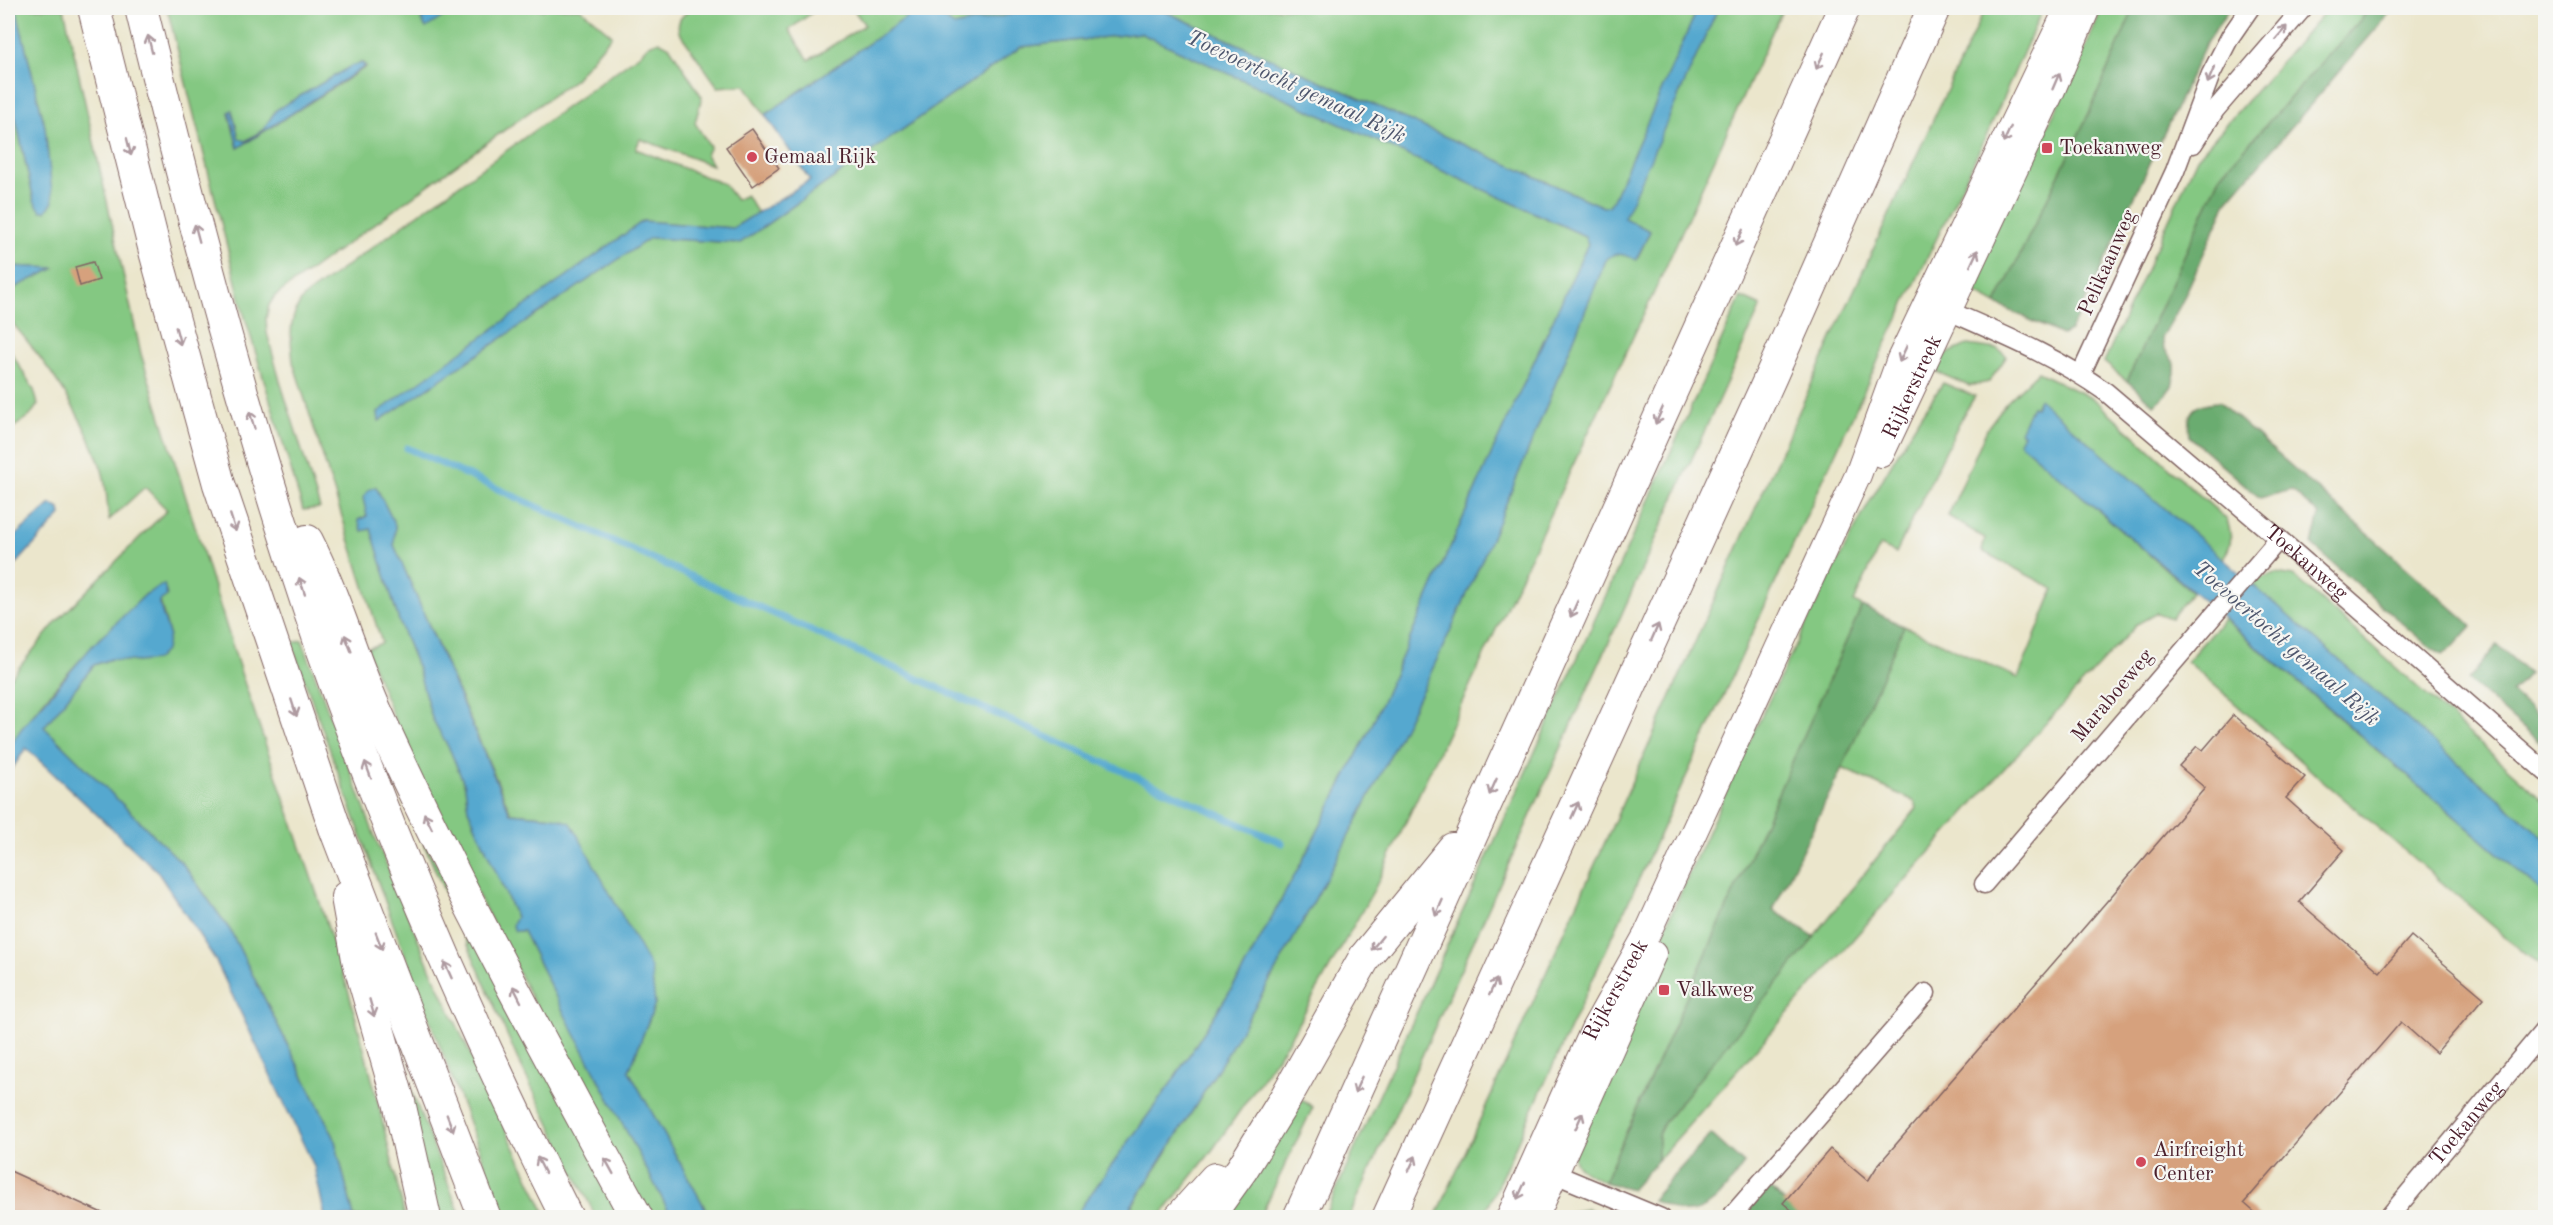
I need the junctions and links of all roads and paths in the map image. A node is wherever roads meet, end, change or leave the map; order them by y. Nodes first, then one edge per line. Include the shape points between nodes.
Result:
1 (94, 8) edge
2 (141, 8) edge
3 (1844, 8) edge
4 (1934, 8) edge
5 (2068, 8) edge
6 (2087, 8) edge
7 (2250, 8) edge
8 (2303, 8) edge
9 (2175, 171) junction
10 (1938, 306) junction
11 (2081, 374) junction
12 (268, 476) junction
13 (2279, 539) junction
14 (2546, 772) edge
15 (1480, 816) junction
16 (335, 828) junction
17 (1984, 884) dead end
18 (1926, 993) dead end
19 (2546, 1028) edge
20 (1285, 1099) junction
21 (1544, 1170) junction
22 (425, 1218) edge
23 (485, 1218) edge
24 (567, 1218) edge
25 (638, 1218) edge
26 (1180, 1218) edge
27 (1207, 1218) edge
28 (1299, 1218) edge
29 (1388, 1218) edge
30 (1509, 1218) edge
31 (1535, 1218) edge
32 (1661, 1218) edge
33 (1730, 1218) edge
34 (2388, 1218) edge

1 -> 16 highway via 219,483
12 -> 2 highway via 197,236
3 -> 15 highway
29 -> 4 highway
5 -> 10 street, Rijkerstreek
10 -> 6 street, Rijkerstreek via 2052,90
7 -> 9 street, Pelikaanweg via 2211,74
9 -> 8 street, Pelikaanweg via 2215,110
9 - 11 street, Pelikaanweg
10 - 11 street, Toekanweg
10 - 21 street, Rijkerstreek
11 - 13 street, Toekanweg
24 -> 12 highway via 448,970 387,822 322,645
25 -> 12 highway via 552,1063 429,824 378,716 308,544
13 - 14 street, Toekanweg
13 - 17 street, Maraboeweg
15 -> 20 highway via 1365,957
15 -> 28 highway
16 -> 22 highway via 358,959 399,1102
16 -> 23 highway
18 - 33 street
19 - 34 street, Toekanweg
20 - 26 highway
20 - 27 highway
21 -> 30 street, Rijkerstreek
21 - 31 street, Rijkerstreek
21 - 32 street

